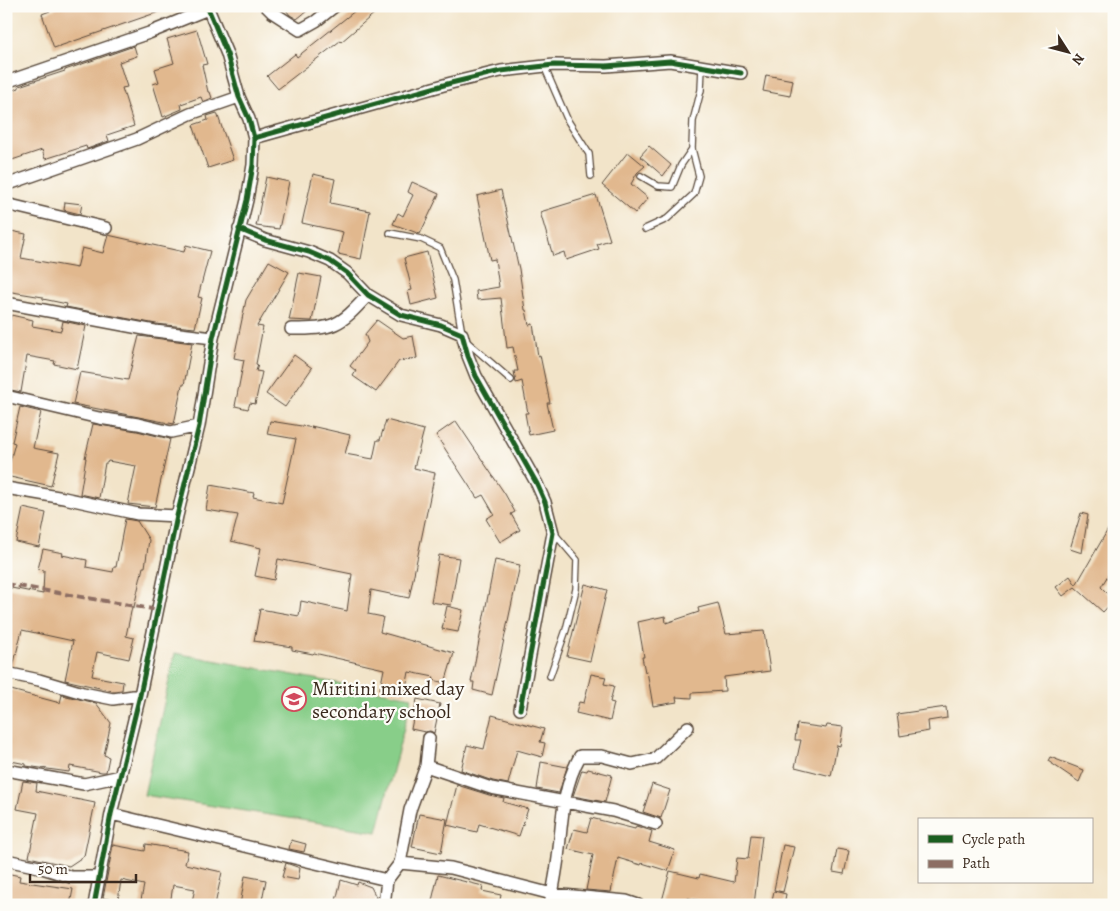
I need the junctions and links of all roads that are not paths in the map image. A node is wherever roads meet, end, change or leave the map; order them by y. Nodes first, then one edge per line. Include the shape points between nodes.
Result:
1 (266, 6) edge
2 (335, 6) edge
3 (207, 8) edge
4 (544, 66) junction
5 (702, 66) junction
6 (741, 73) dead end
7 (6, 82) edge
8 (239, 97) junction
9 (254, 138) junction
10 (692, 149) junction
11 (591, 176) dead end
12 (641, 176) dead end
13 (6, 185) edge
14 (6, 204) edge
15 (106, 228) dead end
16 (239, 229) junction
17 (645, 229) dead end
18 (390, 233) dead end
19 (368, 295) junction
20 (6, 303) edge
21 (291, 329) dead end
22 (463, 336) junction
23 (213, 338) junction
24 (511, 380) dead end
25 (6, 396) edge
26 (199, 426) junction
27 (6, 488) edge
28 (177, 516) junction
29 (553, 533) junction
30 (6, 673) edge
31 (550, 676) dead end
32 (140, 695) junction
33 (520, 709) dead end
34 (688, 727) dead end
35 (429, 738) dead end
36 (426, 766) junction
37 (6, 770) edge
38 (121, 776) junction
39 (563, 802) junction
40 (111, 814) junction
41 (656, 824) dead end
42 (6, 860) edge
43 (400, 862) junction
44 (99, 877) junction
45 (386, 880) junction
46 (551, 899) edge
47 (94, 905) edge
48 (384, 905) edge
49 (638, 905) edge

1 - 2 street via 300,30
3 - 7 street via 149,34
3 - 8 street
4 - 5 street via 670,61
4 - 9 street via 501,71 451,83
4 - 11 lane via 568,121 589,154
5 - 6 street
5 - 10 lane via 701,90 692,121
8 - 9 street
8 - 13 street via 190,114 137,139
9 - 16 street via 250,182
10 - 12 lane via 672,187 658,186
10 - 17 lane via 699,176 694,194 667,219
14 - 15 street
16 - 19 street via 330,261
16 - 23 street
18 - 22 lane via 421,238 440,248 453,280
19 - 21 street via 349,316 328,327
19 - 22 street via 402,315 441,325
20 - 23 street via 155,331
22 - 24 lane
22 - 29 street via 476,376 537,484
23 - 26 street
25 - 26 street via 171,432
26 - 28 street
27 - 28 street via 138,514
28 - 32 street
29 - 31 lane via 577,560 576,589
29 - 33 street
30 - 32 street via 112,699
32 - 38 street
34 - 39 street via 655,759 632,764 602,756 580,756 572,770
35 - 36 street
36 - 39 street via 491,788
36 - 43 street via 410,810
37 - 38 street via 84,784
38 - 40 street
39 - 41 street via 613,811
39 - 46 street
40 - 44 street
40 - 45 street
42 - 44 street via 71,877
43 - 45 street
43 - 46 street via 451,868
44 - 47 street
45 - 48 street
46 - 49 street via 626,901

